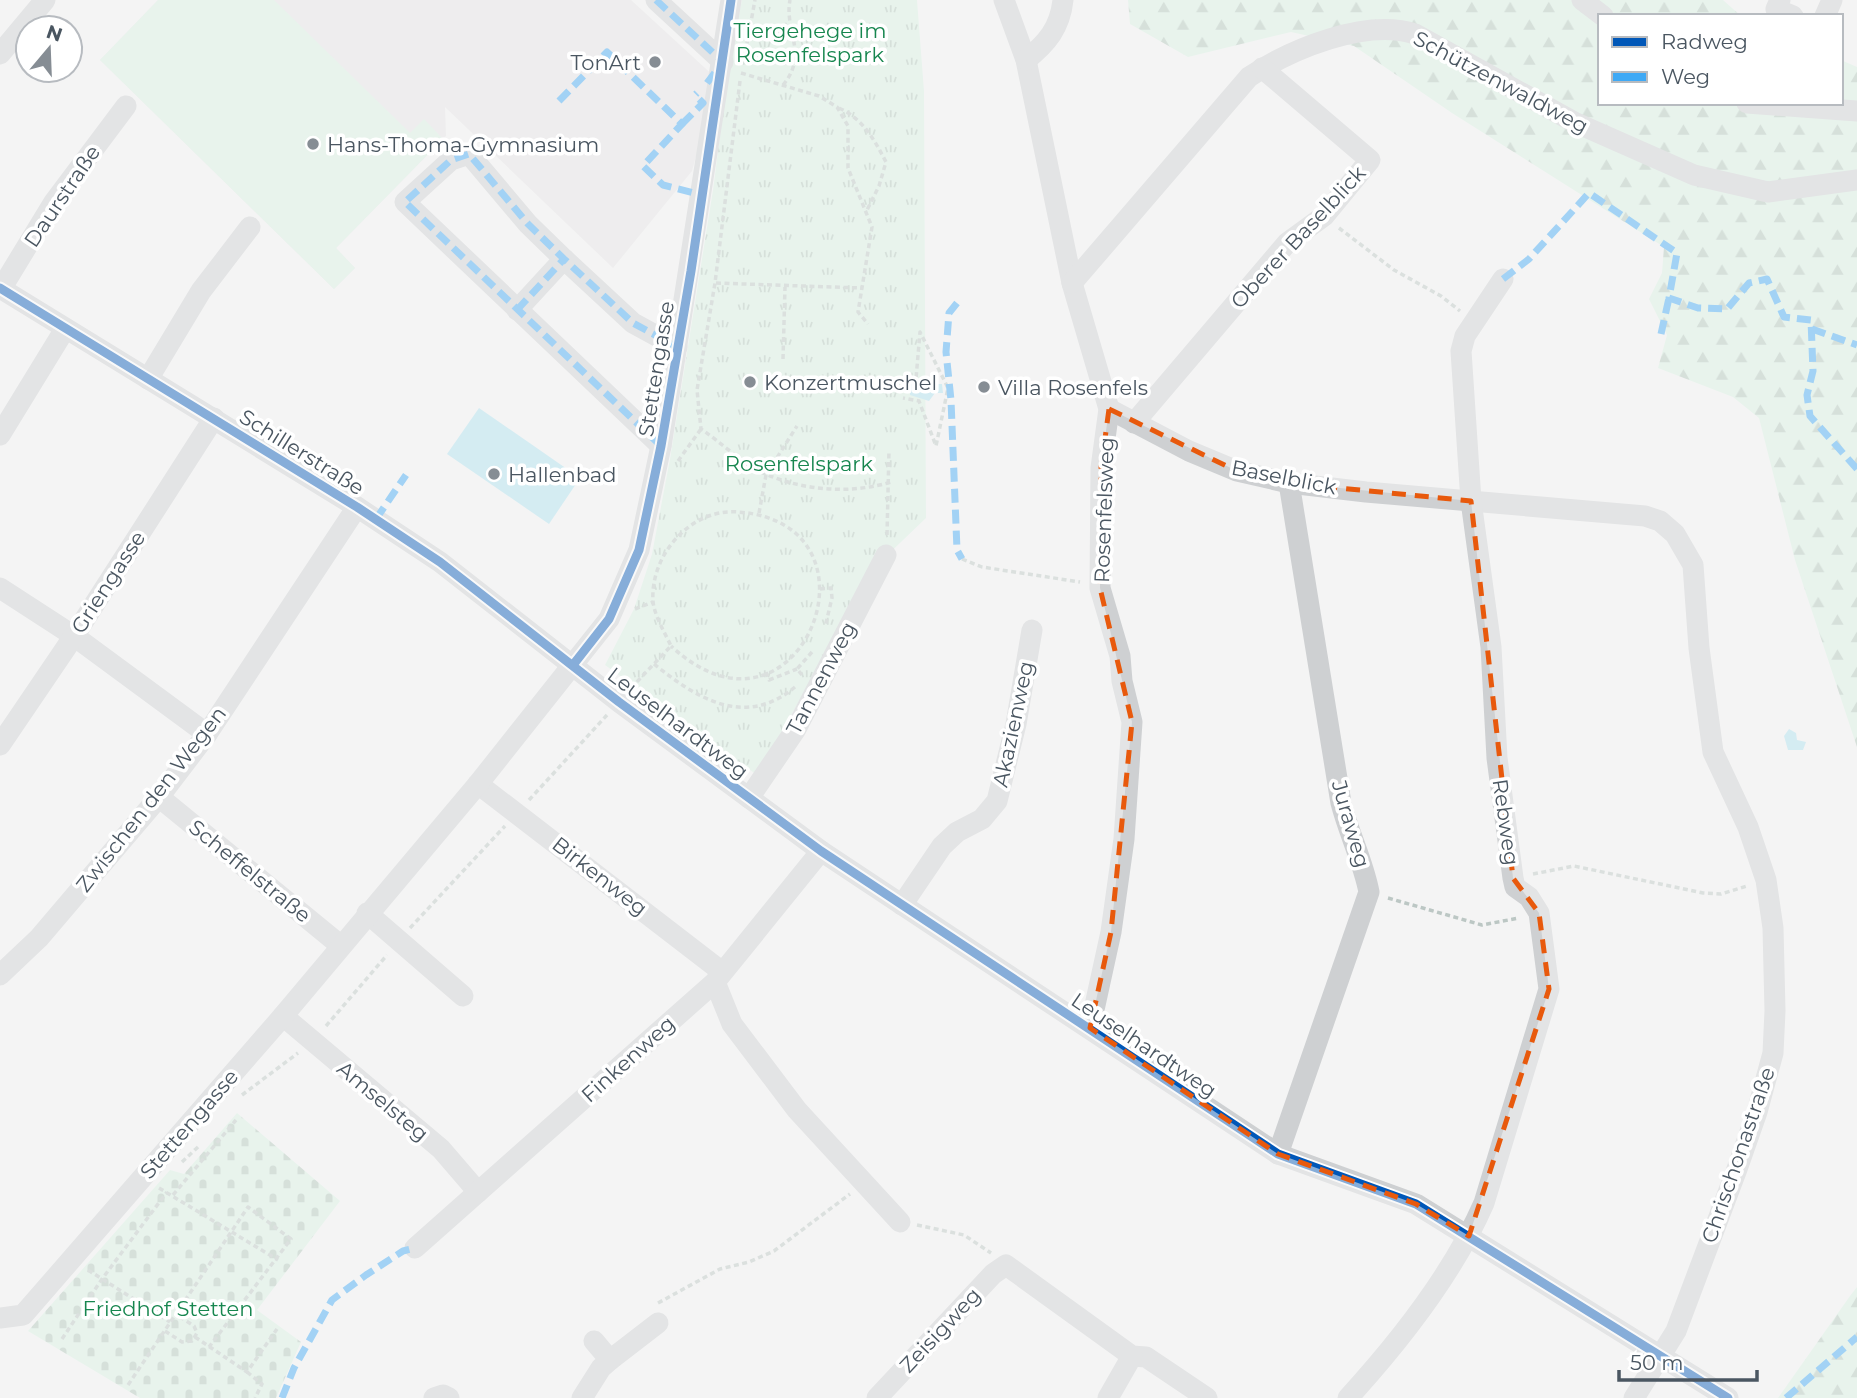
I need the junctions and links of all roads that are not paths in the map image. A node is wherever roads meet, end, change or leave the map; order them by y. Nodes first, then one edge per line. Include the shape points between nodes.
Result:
1 (45, 0) edge
2 (656, 0) edge
3 (731, 0) edge
4 (1004, 0) edge
5 (1063, 0) edge
6 (1582, 0) edge
7 (1780, 0) edge
8 (1600, 14) edge
9 (1788, 14) edge
10 (0, 54) edge
11 (1026, 60) junction
12 (723, 62) junction
13 (1262, 68) junction
14 (1774, 105) edge
15 (126, 106) dead end
16 (1857, 111) edge
17 (1857, 180) edge
18 (250, 227) dead end
19 (564, 259) junction
20 (1503, 279) dead end
21 (1072, 283) junction
22 (1, 288) edge
23 (517, 310) junction
24 (65, 329) junction
25 (677, 347) junction
26 (148, 379) junction
27 (1110, 409) junction
28 (214, 418) junction
29 (1133, 423) junction
30 (0, 435) edge
31 (661, 446) junction
32 (1289, 483) junction
33 (1471, 501) junction
34 (357, 507) junction
35 (886, 555) road end
36 (0, 588) edge
37 (1032, 630) dead end
38 (74, 636) junction
39 (573, 665) junction
40 (207, 734) junction
41 (0, 744) edge
42 (478, 784) junction
43 (159, 797) junction
44 (749, 798) junction
45 (821, 851) junction
46 (902, 905) junction
47 (367, 913) junction
48 (340, 945) junction
49 (0, 975) edge
50 (718, 976) junction
51 (463, 996) dead end
52 (283, 1016) junction
53 (1090, 1028) junction
54 (1278, 1154) junction
55 (478, 1192) junction
56 (901, 1222) road end
57 (1469, 1236) junction
58 (415, 1248) dead end
59 (0, 1318) edge
60 (657, 1323) road end
61 (594, 1341) dead end
62 (1132, 1356) junction
63 (1662, 1357) junction
64 (610, 1360) junction
65 (434, 1398) edge
66 (449, 1398) edge
67 (582, 1398) edge
68 (877, 1398) edge
69 (1108, 1398) edge
70 (1208, 1398) edge
71 (1348, 1398) edge
72 (1634, 1398) edge
73 (1728, 1398) edge

1 - 10 street
2 - 12 street
3 - 12 street, Stettengasse
4 - 11 street, Rosenfelsweg
5 - 11 street via 1054,32
6 - 8 street
7 - 9 street via 1776,9
11 - 21 street, Rosenfelsweg
12 - 25 street, Stettengasse
13 - 17 street, Schützenwaldweg via 1343,34 1396,28 1415,34 1574,122 1694,175 1768,192
13 - 21 street, Schützenwaldweg via 1249,77
13 - 29 street, Oberer Baselblick via 1370,160 1324,216 1287,243
14 - 16 street
15 - 22 street, Daurstraße via 54,202
18 - 26 street via 201,291
19 - 23 street
19 - 23 street via 528,224 470,153 451,160 405,202
19 - 25 street via 633,323
20 - 33 street, Rebweg via 1473,322 1461,351
21 - 27 street, Rosenfelsweg
22 - 24 street, Schillerstraße
23 - 31 street
24 - 26 street, Schillerstraße
24 - 30 street
25 - 31 street, Stettengasse
26 - 28 street, Schillerstraße
27 - 29 street, Baselblick
27 - 53 street, Rosenfelsweg via 1101,468 1100,584 1132,722 1124,839 1111,932
28 - 34 street, Schillerstraße
28 - 38 street, Griengasse
29 - 32 street, Baselblick via 1237,471
31 - 39 street, Stettengasse via 639,550 609,618
32 - 33 street, Baselblick
32 - 54 street, Juraweg via 1341,803 1369,892
33 - 57 street, Rebweg via 1491,647 1497,758 1513,878 1515,887 1529,897 1539,913 1549,989
33 - 63 street, Chrischonastraße via 1646,516 1675,534 1693,565 1713,752 1748,827 1766,880 1776,975 1773,1053 1749,1135
34 - 39 street, Schillerstraße via 464,579
34 - 40 street, Zwischen den Wegen
35 - 44 street, Tannenweg via 796,729
36 - 38 street
37 - 46 street, Akazienweg via 997,801 982,819 957,832 943,846
38 - 40 street
38 - 41 street, Griengasse
39 - 42 street, Stettengasse
39 - 44 street, Leuselhardtweg
40 - 43 street, Zwischen den Wegen
42 - 47 street, Stettengasse
42 - 50 street, Birkenweg
43 - 48 street, Scheffelstraße
43 - 49 street, Zwischen den Wegen via 39,938
44 - 45 street, Leuselhardtweg
45 - 46 street, Leuselhardtweg
45 - 50 street, Finkenweg
46 - 53 street, Leuselhardtweg
47 - 48 street, Stettengasse
47 - 51 street
48 - 52 street, Stettengasse
50 - 55 street, Finkenweg
50 - 56 street via 732,1024 797,1110
52 - 55 street, Amselsteg via 441,1149
52 - 59 street, Stettengasse via 23,1315
53 - 54 street, Leuselhardtweg
54 - 57 street, Leuselhardtweg via 1416,1204
55 - 58 street, Finkenweg
57 - 63 street, Leuselhardtweg
57 - 71 street via 1404,1332
60 - 64 street
61 - 64 street
62 - 68 street, Zeisigweg via 1006,1265
62 - 69 street
62 - 70 street via 1146,1357
63 - 72 street, Chrischonastraße
63 - 73 street, Leuselhardtweg
64 - 67 street
65 - 66 street

